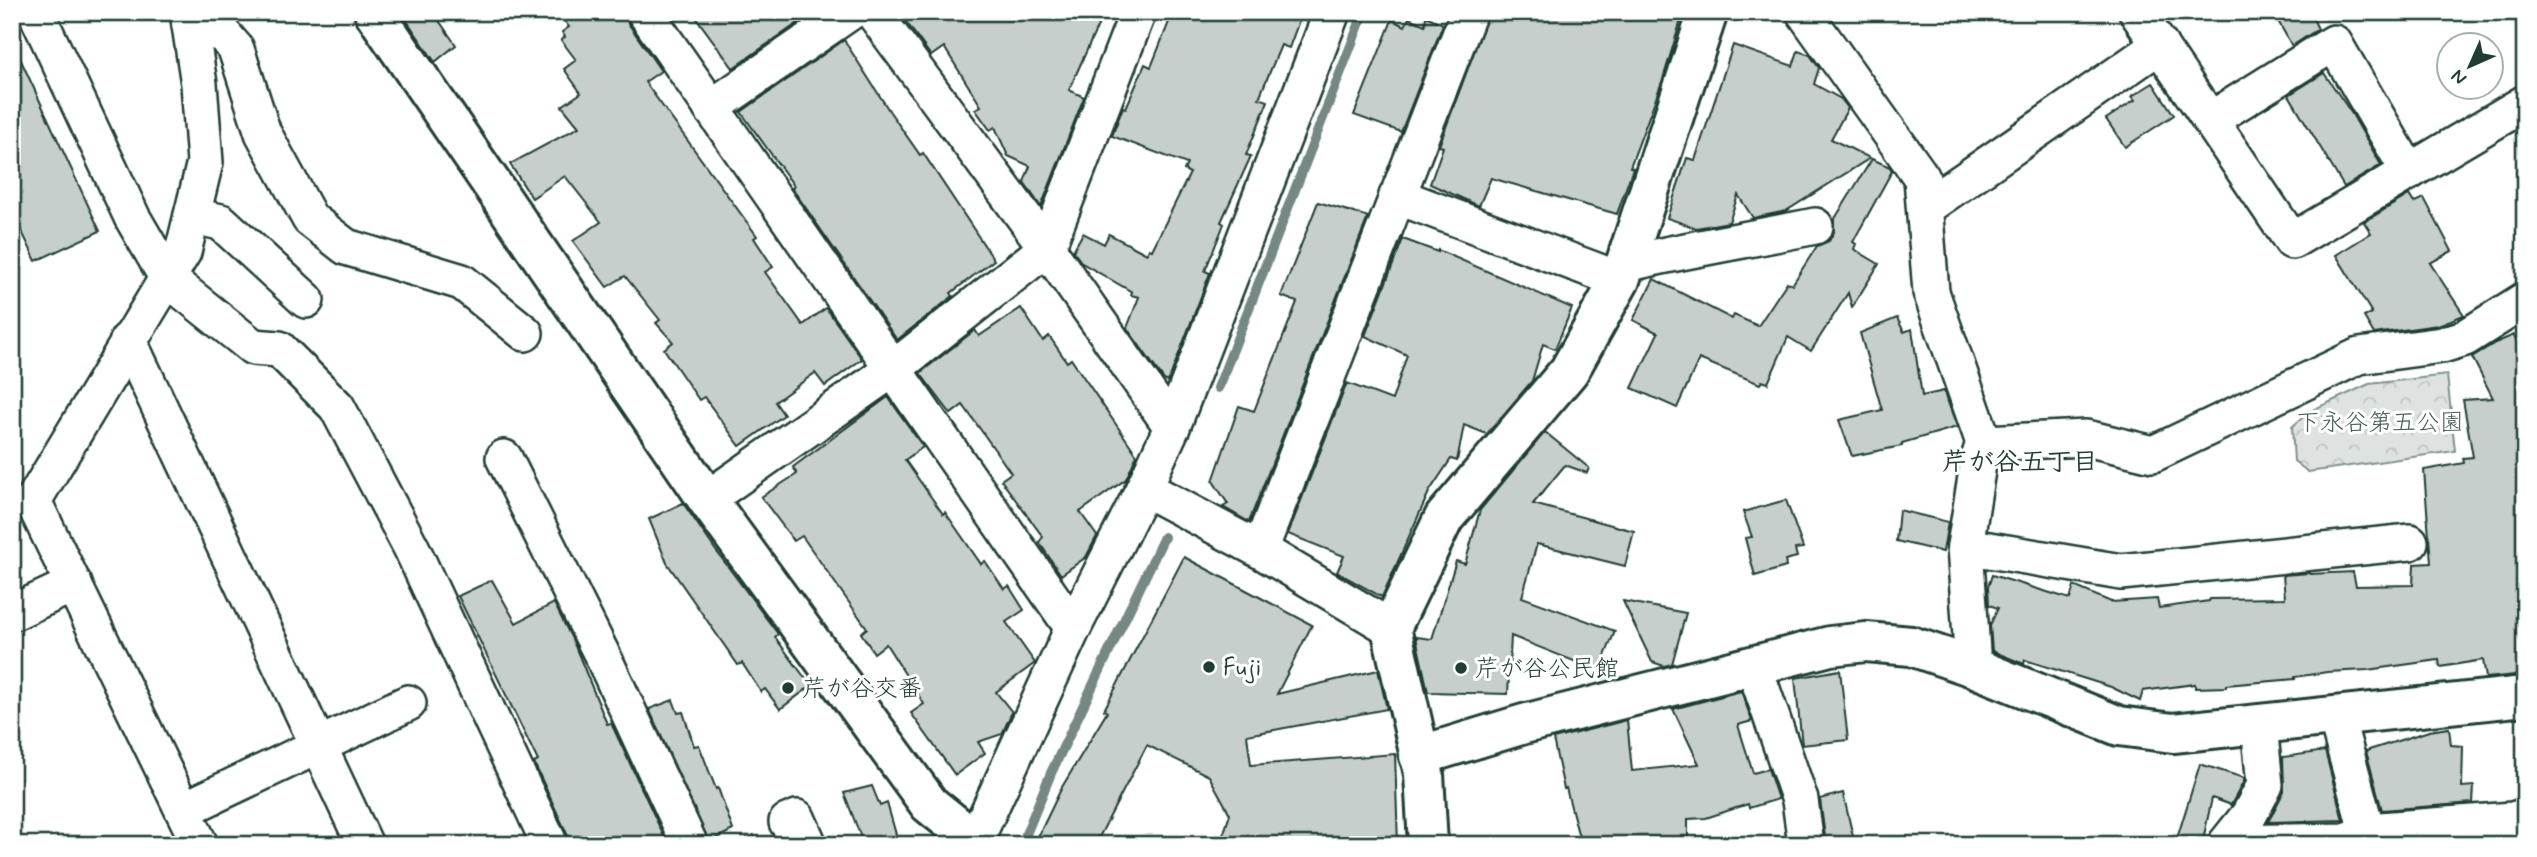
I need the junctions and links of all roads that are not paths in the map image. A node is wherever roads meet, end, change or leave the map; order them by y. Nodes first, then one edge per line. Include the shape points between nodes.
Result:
1 (36, 12) edge
2 (374, 12) edge
3 (645, 12) edge
4 (850, 12) edge
5 (873, 12) edge
6 (1138, 12) edge
7 (1332, 12) edge
8 (1469, 12) edge
9 (1708, 12) edge
10 (1804, 12) edge
11 (2137, 12) edge
12 (189, 18) edge
13 (2160, 45) junction
14 (2525, 103) edge
15 (711, 108) junction
16 (2210, 120) junction
17 (2409, 172) junction
18 (1397, 196) junction
19 (1926, 208) junction
20 (192, 216) junction
21 (1815, 226) dead end
22 (1046, 248) junction
23 (1623, 272) junction
24 (168, 279) junction
25 (306, 300) dead end
26 (2522, 308) edge
27 (525, 332) dead end
28 (128, 340) junction
29 (893, 369) junction
30 (1172, 427) junction
31 (1984, 443) junction
32 (504, 458) dead end
33 (1144, 488) junction
34 (708, 499) junction
35 (2410, 542) dead end
36 (1965, 546) junction
37 (1260, 550) junction
38 (74, 584) junction
39 (12, 613) edge
40 (1073, 628) junction
41 (1391, 628) junction
42 (1754, 666) junction
43 (1973, 667) junction
44 (2525, 696) edge
45 (408, 703) dead end
46 (2336, 716) junction
47 (2259, 724) junction
48 (318, 745) junction
49 (1419, 756) junction
50 (183, 810) junction
51 (2525, 816) edge
52 (2367, 831) junction
53 (2420, 836) edge
54 (977, 843) edge
55 (2226, 844) edge
56 (200, 845) edge
57 (365, 845) edge
58 (550, 845) edge
59 (690, 845) edge
60 (1428, 845) edge
61 (1806, 845) edge

1 - 24 street via 132,217
2 - 34 street
3 - 15 street
4 - 15 street
5 - 22 street
6 - 22 street
7 - 30 street
8 - 18 street
9 - 23 street
10 - 19 street via 1922,178
11 - 13 street
12 - 20 street via 205,162
12 - 27 street via 223,34 236,49 263,133 310,219 346,247 462,282
13 - 16 street
13 - 19 street
14 - 17 street
15 - 29 street
16 - 17 street via 2292,241
16 - 17 street via 2334,43
18 - 23 street
18 - 37 street
19 - 31 street via 1931,292
20 - 24 street via 183,252
20 - 25 street via 221,222
21 - 23 street via 1691,248
22 - 29 street
22 - 30 street
23 - 41 street via 1569,371 1444,517
24 - 28 street
24 - 58 street via 253,347 279,349 337,407 412,549
26 - 31 street via 2442,345 2359,356 2153,454 2086,438
28 - 38 street via 33,501
28 - 48 street
29 - 34 street
29 - 40 street
30 - 33 street
31 - 36 street
32 - 59 street
33 - 37 street
33 - 40 street
34 - 54 street via 929,804
35 - 36 street via 2121,572
36 - 43 street
37 - 41 street
38 - 39 street
38 - 50 street
40 - 54 street
41 - 49 street
42 - 43 street via 1830,646 1866,642 1911,646
42 - 49 street via 1524,724
42 - 61 street via 1800,800
43 - 47 street via 2119,726 2173,733
44 - 46 street
45 - 48 street
46 - 47 street
46 - 52 street
47 - 55 street via 2265,785
48 - 50 street
48 - 57 street
49 - 60 street
50 - 56 street
51 - 53 street
52 - 53 street
52 - 55 street via 2346,841

